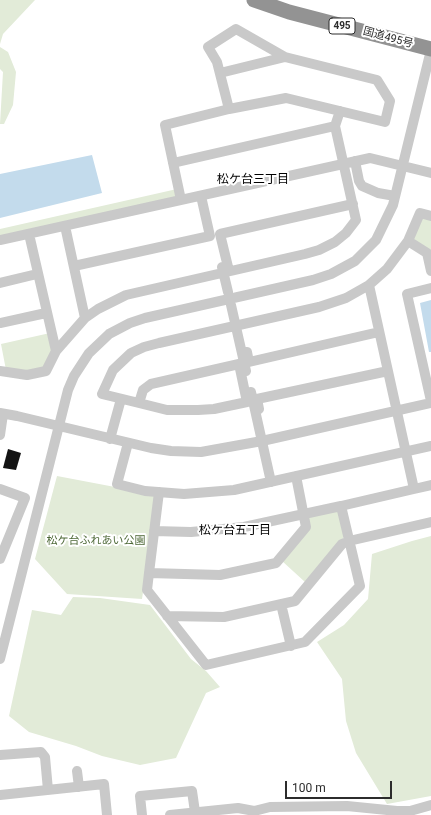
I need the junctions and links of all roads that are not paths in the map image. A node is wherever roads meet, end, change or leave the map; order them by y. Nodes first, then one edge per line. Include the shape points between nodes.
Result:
1 (254, 0) edge
2 (431, 50) edge
3 (285, 57) junction
4 (220, 73) junction
5 (229, 109) junction
6 (340, 111) junction
7 (335, 126) junction
8 (355, 161) junction
9 (173, 162) junction
10 (344, 164) junction
11 (403, 166) junction
12 (431, 173) edge
13 (204, 195) junction
14 (395, 196) junction
15 (181, 200) junction
16 (353, 204) junction
17 (431, 216) edge
18 (65, 226) junction
19 (29, 234) junction
20 (0, 240) edge
21 (408, 241) junction
22 (74, 266) junction
23 (431, 271) edge
24 (226, 272) junction
25 (38, 274) junction
26 (0, 283) edge
27 (369, 285) junction
28 (431, 288) edge
29 (228, 292) dead end
30 (231, 305) dead end
31 (46, 313) junction
32 (85, 318) junction
33 (0, 323) edge
34 (238, 325) junction
35 (379, 332) junction
36 (56, 351) junction
37 (426, 361) edge
38 (0, 371) edge
39 (388, 371) junction
40 (121, 399) junction
41 (431, 402) edge
42 (138, 403) junction
43 (397, 411) junction
44 (2, 413) edge
45 (60, 426) junction
46 (0, 435) edge
47 (110, 439) junction
48 (264, 441) junction
49 (128, 443) junction
50 (431, 446) edge
51 (406, 452) junction
52 (296, 476) junction
53 (270, 482) junction
54 (431, 485) edge
55 (0, 489) edge
56 (414, 489) junction
57 (159, 492) junction
58 (341, 506) junction
59 (304, 514) junction
60 (431, 522) edge
61 (154, 531) junction
62 (349, 541) junction
63 (0, 560) edge
64 (149, 573) junction
65 (281, 604) junction
66 (167, 616) junction
67 (291, 646) junction
68 (0, 659) edge
69 (0, 755) edge
70 (77, 771) dead end
71 (79, 787) junction
72 (48, 790) junction
73 (0, 795) edge
74 (327, 806) junction
75 (431, 806) edge
76 (195, 812) junction
77 (222, 812) edge
78 (258, 813) edge
79 (107, 815) edge
80 (142, 815) edge
81 (170, 815) edge
82 (335, 815) edge

1 - 2 highway, 国道495号 / 495 via 289,12
2 - 11 street
3 - 4 street
3 - 4 street via 236,29 208,47
3 - 6 street via 377,80 390,101 385,122
4 - 5 street
5 - 6 street via 286,98
5 - 9 street via 165,125
6 - 7 street
7 - 9 street
7 - 10 street
8 - 10 street
8 - 11 street via 370,158
8 - 14 street via 362,186 378,193
9 - 15 street
10 - 13 street
10 - 16 street
11 - 12 street
11 - 14 street
13 - 15 street
13 - 22 street via 210,236
13 - 24 street
14 - 45 street via 376,240 355,261 331,274 145,318 109,334 89,353 74,376
15 - 18 street
16 - 24 street via 356,220 346,233 319,250
16 - 24 street via 220,234
17 - 21 street via 420,213
18 - 19 street
18 - 22 street
19 - 20 street
19 - 25 street
21 - 23 street via 427,253
21 - 27 street via 387,269
22 - 32 street
24 - 29 street
24 - 32 street via 126,295
25 - 26 street
25 - 31 street
27 - 34 street via 335,303
27 - 35 street
28 - 37 street via 407,294
30 - 34 street
31 - 33 street
31 - 36 street
32 - 36 street
34 - 35 street via 249,362
34 - 40 street via 160,342 131,353 113,370 102,394
34 - 48 street
35 - 39 street
36 - 38 street via 46,371 27,375
37 - 41 street
39 - 43 street
39 - 48 street via 257,400
40 - 42 street
40 - 47 street
41 - 43 street
42 - 42 street via 143,390 151,384 239,364 247,402 198,410 167,410
43 - 48 street
43 - 51 street
44 - 45 street
44 - 46 street
45 - 47 street
45 - 68 street
47 - 49 street
48 - 49 street via 201,452 171,451
48 - 53 street
49 - 57 street via 116,484
50 - 51 street
51 - 52 street
51 - 56 street
52 - 53 street
52 - 59 street
53 - 57 street via 211,493
54 - 56 street
55 - 63 street via 24,498
56 - 58 street
57 - 61 street
58 - 59 street
58 - 62 street
59 - 61 street via 214,531
59 - 64 street via 306,527 276,563 220,576
60 - 62 street
61 - 64 street
62 - 65 street via 342,544 295,601
62 - 67 street via 360,586 305,642
64 - 66 street via 147,590
65 - 66 street via 224,617
65 - 67 street
66 - 67 street via 206,665
69 - 72 street via 41,752 45,758
70 - 71 street
71 - 72 street
71 - 79 street via 104,784
72 - 73 street
74 - 75 street via 397,811
74 - 78 street via 270,807
74 - 82 street
76 - 77 street
76 - 80 street via 192,791 140,796
76 - 81 street
77 - 78 street via 245,808

